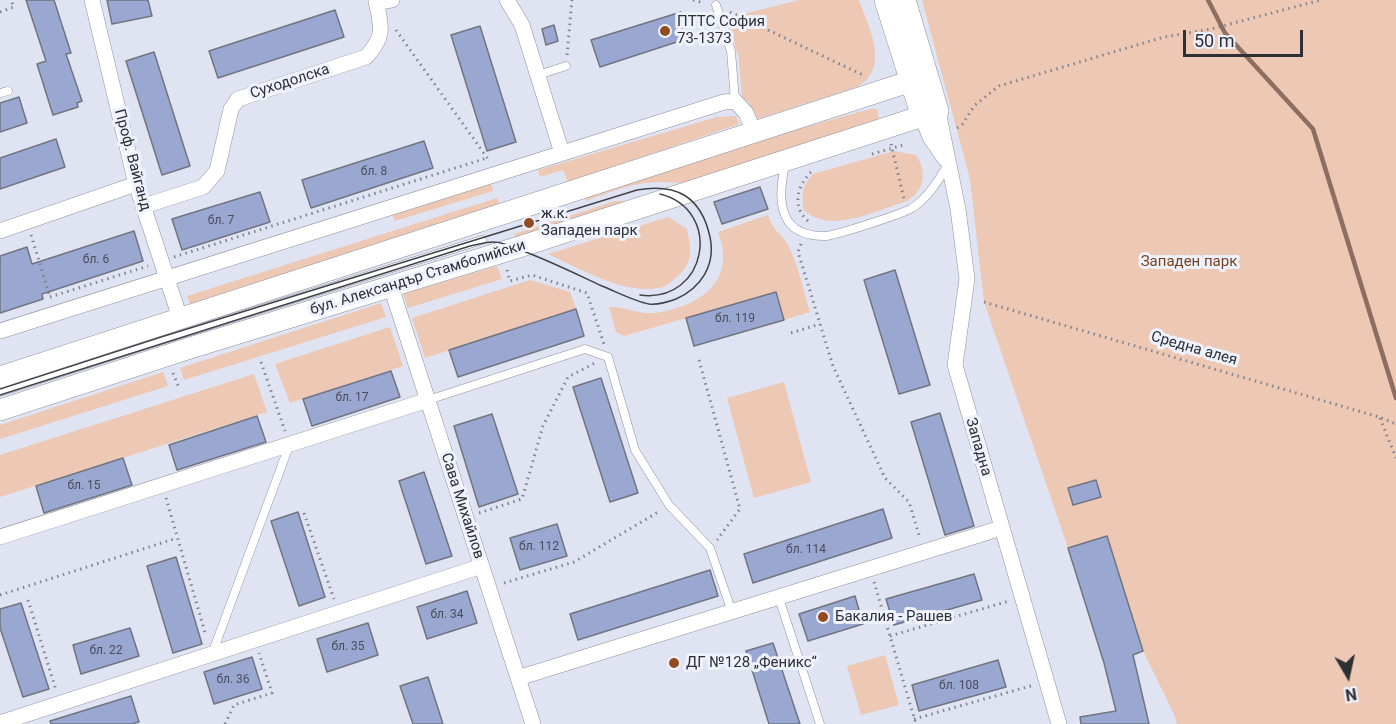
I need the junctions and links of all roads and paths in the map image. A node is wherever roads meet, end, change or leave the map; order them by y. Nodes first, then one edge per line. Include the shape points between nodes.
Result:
1 (11, 0) edge
2 (92, 0) edge
3 (392, 0) edge
4 (507, 0) edge
5 (572, 0) edge
6 (693, 0) edge
7 (885, 0) edge
8 (904, 0) edge
9 (1321, 0) edge
10 (376, 2) edge
11 (716, 5) junction
12 (0, 12) edge
13 (566, 66) joint
14 (538, 75) junction
15 (919, 79) junction
16 (875, 81) dead end
17 (735, 101) junction
18 (930, 114) junction
19 (957, 128) dead end
20 (754, 132) junction
21 (892, 148) dead end
22 (562, 153) junction
23 (487, 158) junction
24 (785, 162) junction
25 (948, 164) junction
26 (812, 171) dead end
27 (499, 172) junction
28 (136, 184) junction
29 (144, 206) junction
30 (906, 206) dead end
31 (26, 222) junction
32 (812, 224) dead end
33 (0, 231) edge
34 (804, 234) junction
35 (482, 240) dead end
36 (162, 261) junction
37 (167, 277) junction
38 (510, 281) dead end
39 (391, 287) junction
40 (50, 297) junction
41 (984, 302) dead end
42 (56, 313) junction
43 (180, 318) junction
44 (820, 324) junction
45 (0, 331) edge
46 (791, 333) dead end
47 (608, 357) junction
48 (699, 360) dead end
49 (261, 362) dead end
50 (171, 367) dead end
51 (0, 377) edge
52 (179, 388) dead end
53 (0, 392) edge
54 (428, 400) junction
55 (0, 410) edge
56 (1379, 417) junction
57 (1395, 423) edge
58 (289, 444) junction
59 (1396, 458) edge
60 (162, 485) junction
61 (669, 505) junction
62 (304, 513) dead end
63 (466, 517) junction
64 (1001, 528) junction
65 (0, 537) edge
66 (177, 538) junction
67 (710, 548) junction
68 (924, 552) junction
69 (482, 566) junction
70 (870, 569) junction
71 (489, 588) junction
72 (0, 595) edge
73 (779, 598) junction
74 (1022, 598) junction
75 (28, 600) dead end
76 (732, 612) junction
77 (338, 613) junction
78 (890, 636) junction
79 (255, 640) junction
80 (212, 654) junction
81 (518, 678) junction
82 (1047, 681) junction
83 (61, 704) junction
84 (915, 722) edge
85 (0, 723) edge
86 (225, 724) edge
87 (533, 724) edge
88 (820, 724) edge
89 (1059, 724) edge

1 - 12 path via 14,7
2 - 28 street, Проф. Вайганд
3 - 10 street
4 - 14 street via 522,25
5 - 13 path
6 - 11 path
7 - 15 street, Западна
8 - 15 street, Западна
9 - 19 path via 1229,25 1164,37 999,86 974,106
10 - 23 path
10 - 29 street, Суходолска via 381,30 377,45 366,57 238,99 231,109 217,171 203,187
11 - 16 path
11 - 17 lane via 731,51
13 - 14 lane
14 - 22 street
15 - 18 street, Западна
15 - 20 street
17 - 20 street via 746,113
17 - 22 street
18 - 24 street, бул. Александър Стамболийски
18 - 25 street, Западна via 930,137
20 - 43 street
21 - 30 path
22 - 27 street
23 - 27 path
23 - 36 path
24 - 34 lane via 782,206 789,223
24 - 39 street, бул. Александър Стамболийски
25 - 34 lane via 935,186 911,209 826,236
25 - 64 street, Западна via 967,279 955,365
26 - 32 path via 797,192 804,217
27 - 37 street
28 - 29 street, Проф. Вайганд
28 - 31 street
29 - 36 street, Проф. Вайганд
31 - 33 street
31 - 40 path
34 - 44 path via 798,252
35 - 53 lane
36 - 37 street, Проф. Вайганд
36 - 40 path
37 - 42 street
37 - 43 street, Проф. Вайганд
38 - 47 path via 532,275 587,293
39 - 54 street, Сава Михайлов
39 - 55 street, бул. Александър Стамболийски
40 - 42 path
41 - 56 path, Средна алея
42 - 45 street
43 - 51 street
44 - 46 path
44 - 68 path via 833,366 885,478 909,502
47 - 54 lane via 585,349
47 - 61 lane via 635,450
47 - 63 path via 568,377 543,426 522,499
48 - 67 path via 740,509
49 - 58 path
50 - 52 path
54 - 58 street
54 - 63 street, Сава Михайлов
56 - 57 path, Средна алея
56 - 59 path
58 - 60 street
58 - 80 lane
60 - 65 street
60 - 66 path
61 - 67 lane
61 - 71 path via 574,562
62 - 77 path
63 - 69 street, Сава Михайлов
64 - 68 street
64 - 74 street, Западна
66 - 72 path
66 - 80 path
67 - 76 lane
68 - 70 street
69 - 71 street, Сава Михайлов
69 - 77 street
70 - 73 street
70 - 78 path
71 - 81 street, Сава Михайлов
73 - 76 street
73 - 88 lane
74 - 78 path
74 - 82 street, Западна
75 - 83 path
76 - 81 street
77 - 79 street
78 - 84 path
79 - 80 street
79 - 86 path via 272,693 234,705
80 - 83 street
81 - 87 street, Сава Михайлов
82 - 84 path
82 - 89 street, Западна
83 - 85 street

